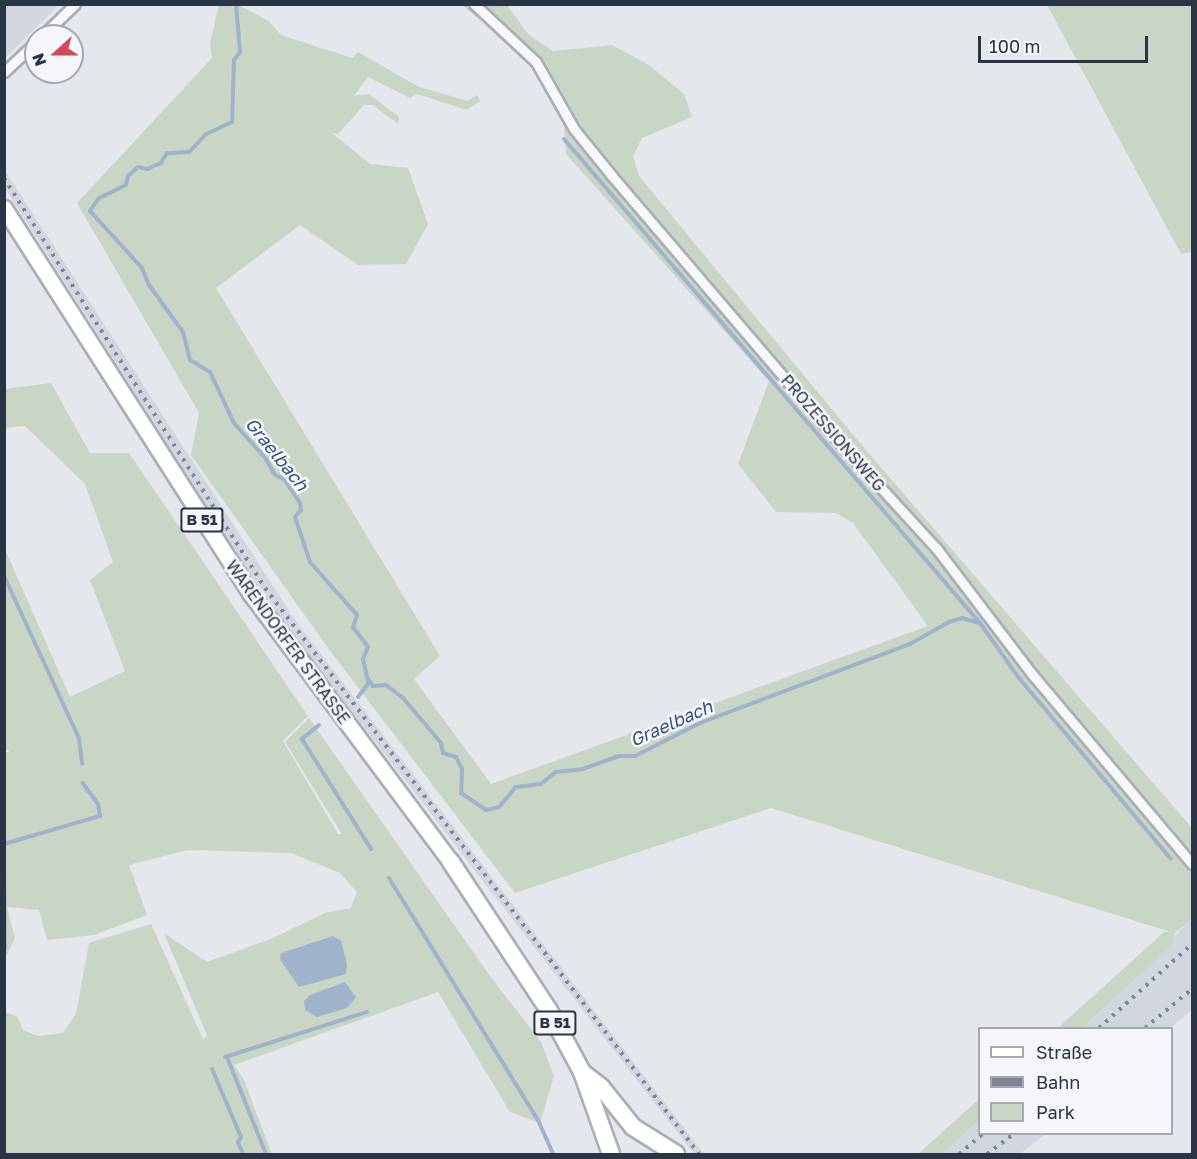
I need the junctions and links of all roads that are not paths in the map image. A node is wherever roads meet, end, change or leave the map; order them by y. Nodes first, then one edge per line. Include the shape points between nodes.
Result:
1 (75, 4) edge
2 (474, 4) edge
3 (54, 24) edge
4 (24, 53) edge
5 (4, 72) edge
6 (4, 208) edge
7 (451, 862) joint
8 (1192, 864) edge
9 (582, 1072) junction
10 (611, 1155) edge
11 (676, 1155) edge

1 - 3 street
2 - 8 street, PROZESSIONSWEG via 536,62 574,129 612,176 841,444 937,549 1032,674
4 - 5 street
6 - 7 main road, WARENDORFER STRASSE / B 51 via 251,594
7 - 9 highway, WARENDORFER STRASSE / B 51 via 528,974
9 - 10 highway, B 51
9 - 11 highway via 601,1087 633,1126

